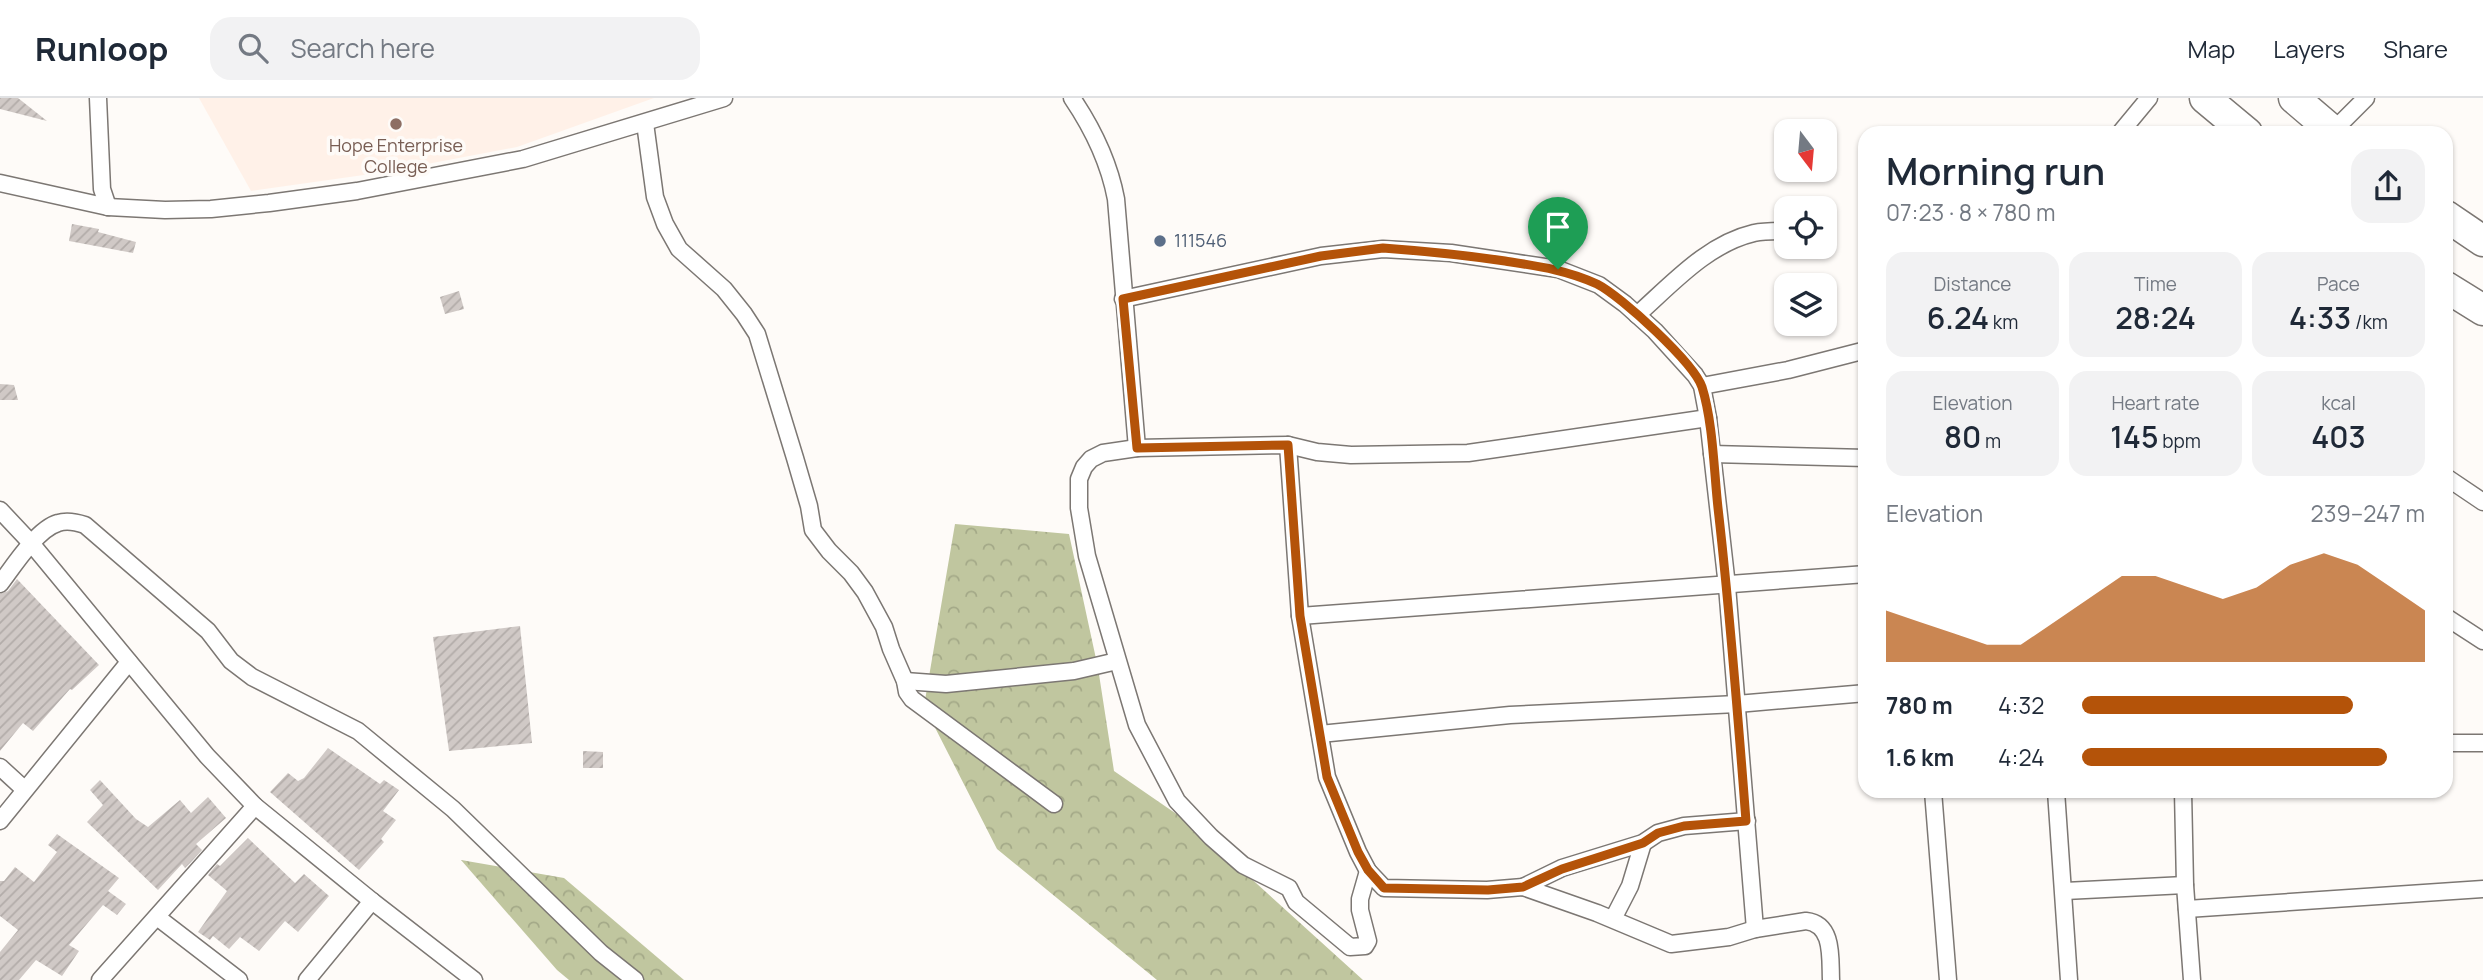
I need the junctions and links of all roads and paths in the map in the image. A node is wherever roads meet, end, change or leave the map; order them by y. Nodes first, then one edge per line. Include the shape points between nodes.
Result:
1 (98, 98) edge
2 (724, 98) edge
3 (1072, 98) edge
4 (2149, 98) edge
5 (2206, 98) edge
6 (2294, 98) edge
7 (2366, 98) edge
8 (645, 123) junction
9 (2126, 126) edge
10 (2239, 126) edge
11 (2327, 126) edge
12 (2340, 126) edge
13 (0, 183) edge
14 (108, 207) junction
15 (2453, 220) edge
16 (1774, 232) edge
17 (2483, 241) edge
18 (2453, 291) edge
19 (1123, 299) junction
20 (2483, 310) edge
21 (1637, 315) junction
22 (1858, 352) edge
23 (1702, 386) junction
24 (1708, 418) junction
25 (1288, 445) junction
26 (1137, 448) junction
27 (1712, 454) junction
28 (1858, 458) edge
29 (2453, 482) edge
30 (2483, 502) edge
31 (0, 510) edge
32 (31, 543) junction
33 (1858, 575) edge
34 (0, 584) edge
35 (1727, 586) junction
36 (1300, 616) junction
37 (2453, 622) edge
38 (2483, 641) edge
39 (1117, 661) junction
40 (129, 662) junction
41 (905, 681) junction
42 (1858, 694) edge
43 (1737, 704) junction
44 (1320, 734) junction
45 (2453, 743) edge
46 (2483, 743) edge
47 (0, 767) edge
48 (24, 789) junction
49 (1934, 798) edge
50 (2057, 798) edge
51 (2183, 798) edge
52 (1054, 804) dead end
53 (255, 806) junction
54 (0, 821) edge
55 (1746, 821) junction
56 (1643, 843) junction
57 (1368, 870) junction
58 (2185, 885) junction
59 (1523, 887) junction
60 (2483, 889) edge
61 (2065, 891) junction
62 (372, 901) junction
63 (2187, 909) junction
64 (157, 917) junction
65 (1613, 919) junction
66 (1755, 929) junction
67 (100, 980) edge
68 (239, 980) edge
69 (307, 980) edge
70 (474, 980) edge
71 (635, 980) edge
72 (1831, 980) edge
73 (1948, 980) edge
74 (2069, 980) edge
75 (2192, 980) edge

1 - 14 street via 102,189
2 - 8 street
3 - 19 street via 1111,173
4 - 9 street
5 - 10 highway
6 - 11 highway
7 - 12 street
8 - 14 street via 523,159 357,191 211,209
8 - 41 street via 655,197 665,224 679,249 724,289 757,334 813,530 865,592
13 - 14 street
15 - 17 highway
16 - 21 street via 1728,242 1699,260
18 - 20 highway
19 - 21 street via 1321,256 1383,248 1558,269 1599,285
19 - 26 street
21 - 23 street
22 - 23 street
23 - 24 street
24 - 25 street via 1468,453 1351,455
24 - 27 street
25 - 26 street
25 - 36 street
26 - 39 street via 1091,459 1079,479 1087,556
27 - 28 street
27 - 35 street
29 - 30 street
31 - 32 street
32 - 34 street
32 - 40 street
32 - 71 street via 56,523 85,525 208,631 231,661 252,677 358,731 453,809 601,953
33 - 35 street
35 - 36 street
35 - 43 street
36 - 44 street
37 - 38 street
39 - 41 street via 1074,671 946,684
39 - 57 street via 1137,725 1177,801 1243,865 1289,888 1296,902 1350,947 1365,946 1368,941 1360,910
40 - 48 street
40 - 53 street
41 - 52 street via 912,699
42 - 43 street
43 - 44 street via 1510,715
43 - 55 street
44 - 57 street via 1327,777
45 - 46 street
47 - 48 street
48 - 54 street
49 - 73 street
50 - 61 street
51 - 58 street
53 - 62 street
53 - 64 street
55 - 56 street via 1684,826
55 - 66 street
56 - 59 street
56 - 65 street via 1630,886
57 - 59 street via 1384,888 1393,889
58 - 61 street
58 - 63 street
59 - 65 street
60 - 63 street
61 - 74 street
62 - 69 street
62 - 70 street
63 - 75 street
64 - 67 street
64 - 68 street
65 - 66 street via 1671,944
66 - 72 street via 1806,920 1821,926 1829,946

